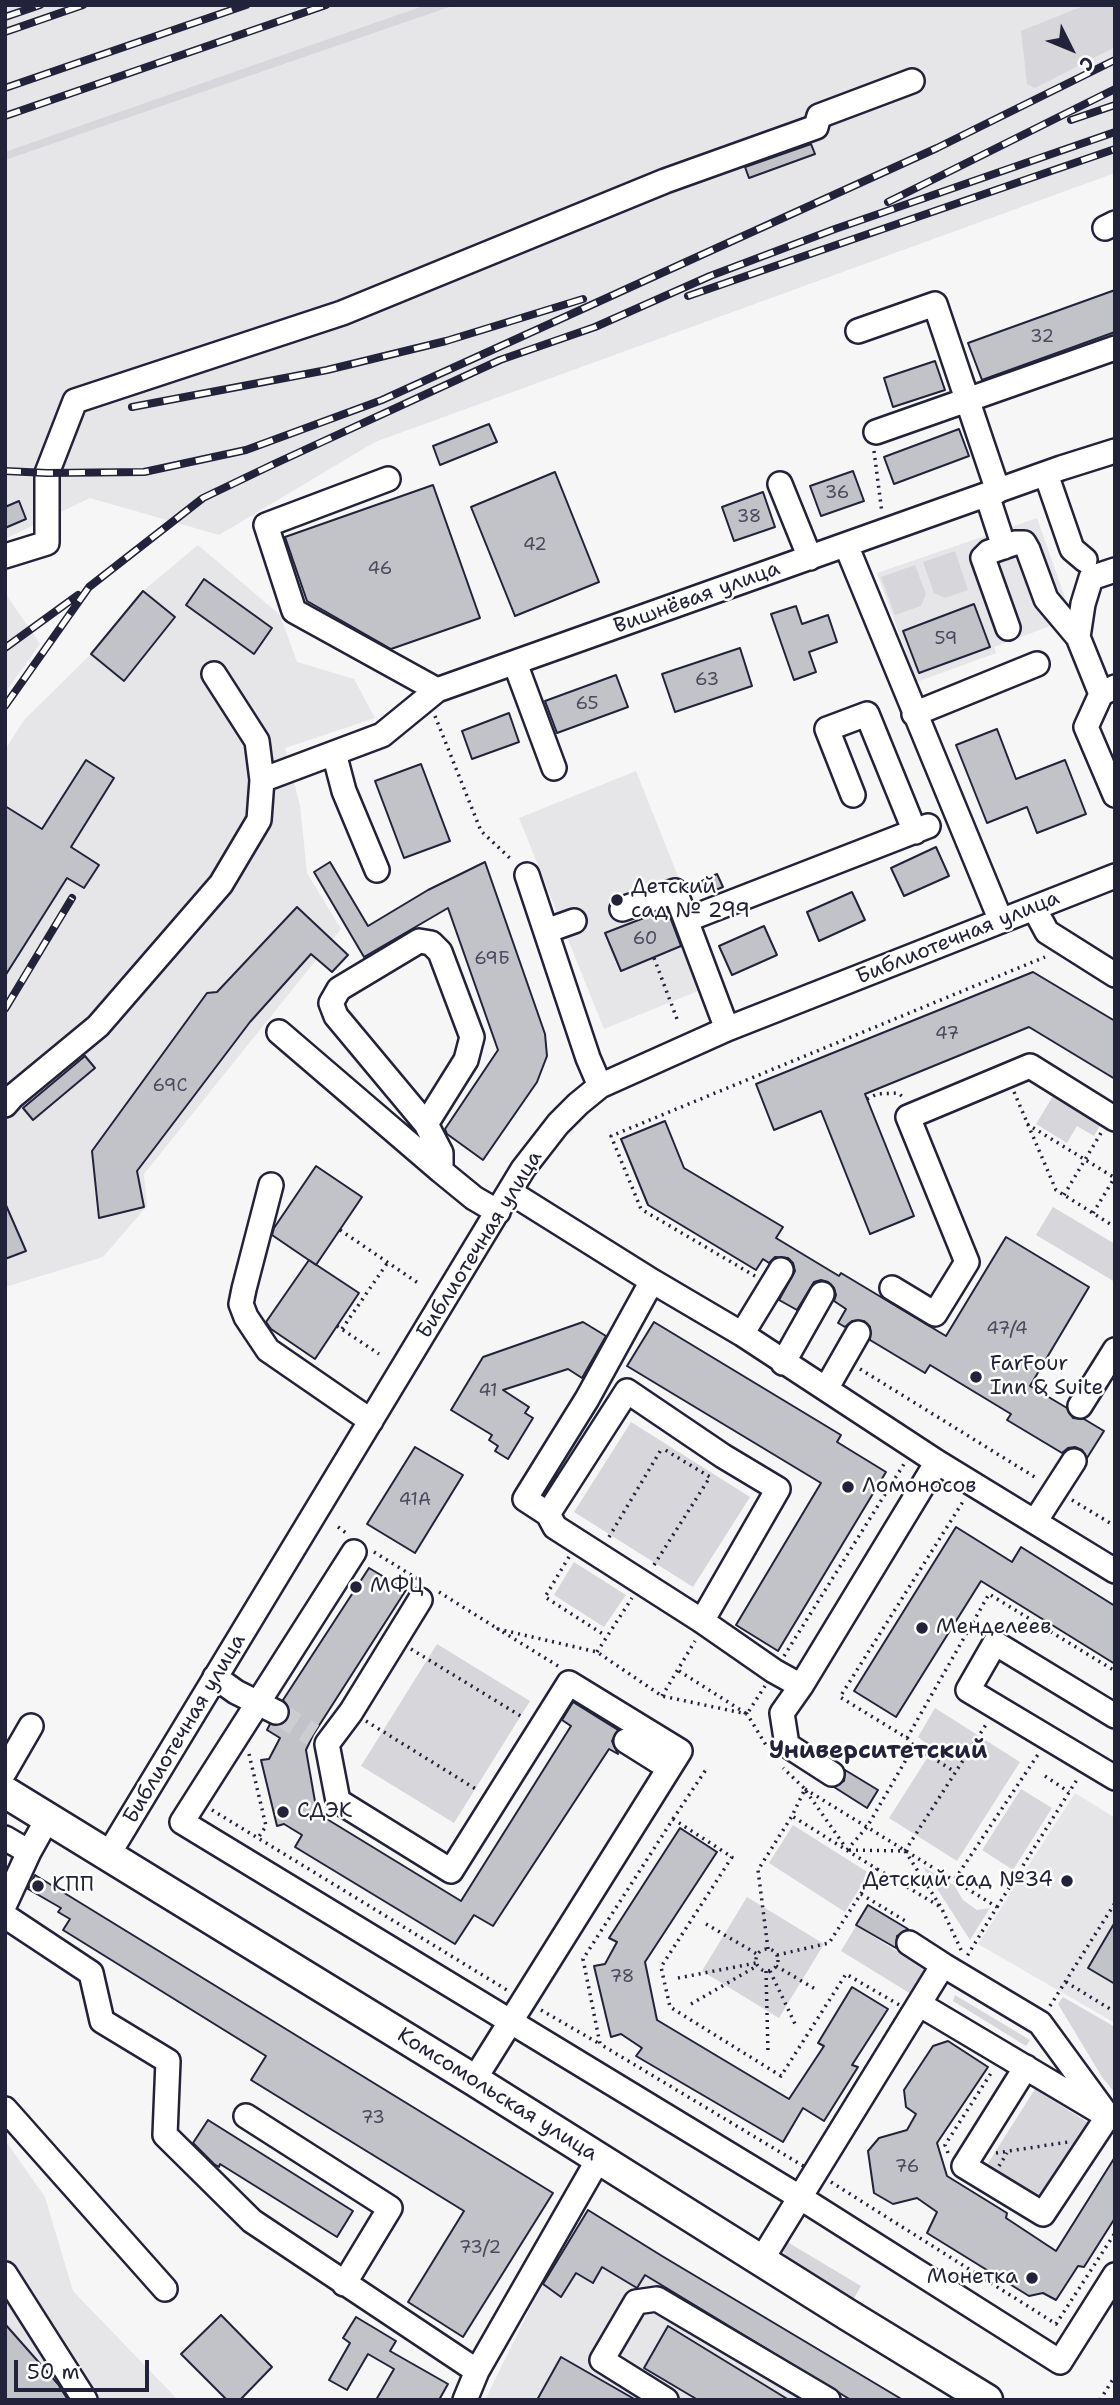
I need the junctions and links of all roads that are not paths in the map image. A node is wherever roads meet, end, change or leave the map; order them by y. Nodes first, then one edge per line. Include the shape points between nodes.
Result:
1 (912, 81) dead end
2 (858, 331) dead end
3 (1115, 348) edge
4 (967, 400) junction
5 (876, 432) road end
6 (1115, 451) edge
7 (1046, 474) junction
8 (388, 479) dead end
9 (780, 484) dead end
10 (992, 493) junction
11 (846, 545) junction
12 (1004, 547) junction
13 (5, 556) edge
14 (810, 558) junction
15 (1085, 560) dead end
16 (1115, 570) edge
17 (1008, 628) dead end
18 (1078, 637) junction
19 (515, 663) junction
20 (1037, 664) dead end
21 (214, 674) dead end
22 (1108, 690) edge
23 (433, 694) junction
24 (914, 714) junction
25 (334, 753) junction
26 (554, 768) dead end
27 (262, 780) junction
28 (1115, 794) edge
29 (853, 795) dead end
30 (377, 870) dead end
31 (527, 875) road end
32 (1115, 876) edge
33 (1034, 908) junction
34 (622, 909) dead end
35 (686, 920) junction
36 (574, 921) dead end
37 (1000, 921) junction
38 (546, 931) junction
39 (1115, 975) edge
40 (727, 1029) junction
41 (279, 1032) dead end
42 (600, 1086) junction
43 (5, 1105) edge
44 (1113, 1117) edge
45 (426, 1125) junction
46 (441, 1171) junction
47 (271, 1185) dead end
48 (510, 1192) junction
49 (498, 1212) junction
50 (776, 1277) road end
51 (652, 1282) junction
52 (892, 1288) dead end
53 (822, 1294) dead end
54 (859, 1333) dead end
55 (741, 1334) junction
56 (1115, 1350) edge
57 (783, 1363) junction
58 (826, 1389) junction
59 (1080, 1406) dead end
60 (371, 1421) junction
61 (1074, 1461) dead end
62 (937, 1462) junction
63 (548, 1514) junction
64 (1036, 1520) junction
65 (363, 1551) road end
66 (1115, 1570) edge
67 (420, 1600) dead end
68 (705, 1624) junction
69 (215, 1677) junction
70 (801, 1686) junction
71 (267, 1707) junction
72 (1115, 1716) edge
73 (32, 1726) dead end
74 (625, 1741) dead end
75 (675, 1759) junction
76 (5, 1771) edge
77 (832, 1774) dead end
78 (1115, 1778) edge
79 (5, 1792) edge
80 (48, 1818) junction
81 (5, 1838) edge
82 (29, 1852) junction
83 (108, 1855) junction
84 (5, 1904) edge
85 (5, 1916) edge
86 (909, 1943) dead end
87 (943, 1965) junction
88 (919, 2004) junction
89 (512, 2021) junction
90 (1026, 2067) junction
91 (474, 2080) junction
92 (5, 2109) edge
93 (246, 2116) dead end
94 (1111, 2118) edge
95 (599, 2158) junction
96 (801, 2198) junction
97 (762, 2259) junction
98 (5, 2274) edge
99 (1115, 2275) edge
100 (344, 2284) junction
101 (165, 2289) dead end
102 (477, 2371) junction
103 (85, 2400) edge
104 (465, 2400) edge
105 (666, 2400) edge
106 (828, 2400) edge
107 (987, 2400) edge

1 - 13 street via 819,116 816,127 666,181 342,313 75,401 47,473 47,543
2 - 4 street via 935,304
3 - 4 street
4 - 5 street
4 - 10 street
6 - 7 street, Вишнёвая улица
7 - 10 street, Вишнёвая улица
7 - 15 street via 1072,549
8 - 23 street via 266,525 294,611
9 - 14 street
10 - 11 street, Вишнёвая улица
10 - 12 street
11 - 14 street, Вишнёвая улица
11 - 24 street
12 - 17 street via 989,552 984,564
12 - 18 street via 1024,543 1046,599
14 - 19 street, Вишнёвая улица
16 - 18 street via 1091,578
18 - 22 street
19 - 23 street, Вишнёвая улица
19 - 26 street
20 - 24 street
21 - 27 street via 257,741
22 - 28 street via 1086,727
23 - 25 street, Вишнёвая улица via 382,735
24 - 37 street
25 - 27 street, Вишнёвая улица
25 - 30 street via 344,791
27 - 43 street via 259,820 221,884 97,1026
29 - 35 street via 827,730 867,714 921,829
31 - 38 street
32 - 33 street, Библиотечная улица
33 - 37 street, Библиотечная улица
33 - 39 street via 1047,932
34 - 35 street via 675,891
35 - 40 street
36 - 38 street
37 - 40 street, Библиотечная улица
38 - 42 street
40 - 42 street, Библиотечная улица
41 - 46 street
42 - 48 street, Библиотечная улица via 558,1124
44 - 52 street via 1030,1066 908,1117 967,1262 935,1314
45 - 45 street via 336,1016 331,1003 339,989 419,942 430,943 440,952 472,1037 466,1060
45 - 46 street via 442,1153
46 - 49 street
47 - 60 street via 243,1289 241,1304 246,1317 268,1350
48 - 49 street, Библиотечная улица
48 - 51 street
49 - 60 street, Библиотечная улица
50 - 55 street
51 - 55 street
51 - 63 street via 525,1499
53 - 57 street
54 - 58 street
55 - 57 street
56 - 59 street
57 - 58 street
58 - 62 street
60 - 69 street, Библиотечная улица
61 - 64 street
62 - 64 street
62 - 70 street
63 - 68 street via 555,1527
63 - 68 street via 627,1391 778,1489
64 - 66 street
65 - 71 street
67 - 75 street via 351,1712 320,1740 338,1801 451,1871 569,1683
68 - 70 street
69 - 71 street
69 - 83 street, Библиотечная улица
70 - 77 street via 782,1713 788,1745
71 - 89 street via 182,1822
72 - 78 street via 995,1643 968,1690
73 - 76 street
74 - 75 street
75 - 89 street
79 - 80 main road, Комсомольская улица
80 - 82 street
80 - 83 main road, Комсомольская улица
81 - 82 street
82 - 84 street
83 - 91 main road, Комсомольская улица
85 - 100 street via 91,1973 102,2021 168,2061 164,2135 252,2221
86 - 87 street
87 - 88 street
87 - 94 street via 1040,2023
88 - 90 street
88 - 96 street
89 - 91 street
89 - 96 street
90 - 94 street
90 - 94 street via 964,2166 1043,2214
91 - 95 main road, Комсомольская улица
92 - 101 street
93 - 100 street via 390,2208
95 - 97 main road, Комсомольская улица
95 - 102 street
96 - 97 street
96 - 99 street via 1060,2362
97 - 107 main road, Комсомольская улица
98 - 103 street
100 - 102 street
102 - 104 street
105 - 106 street via 602,2360 636,2302 657,2299

